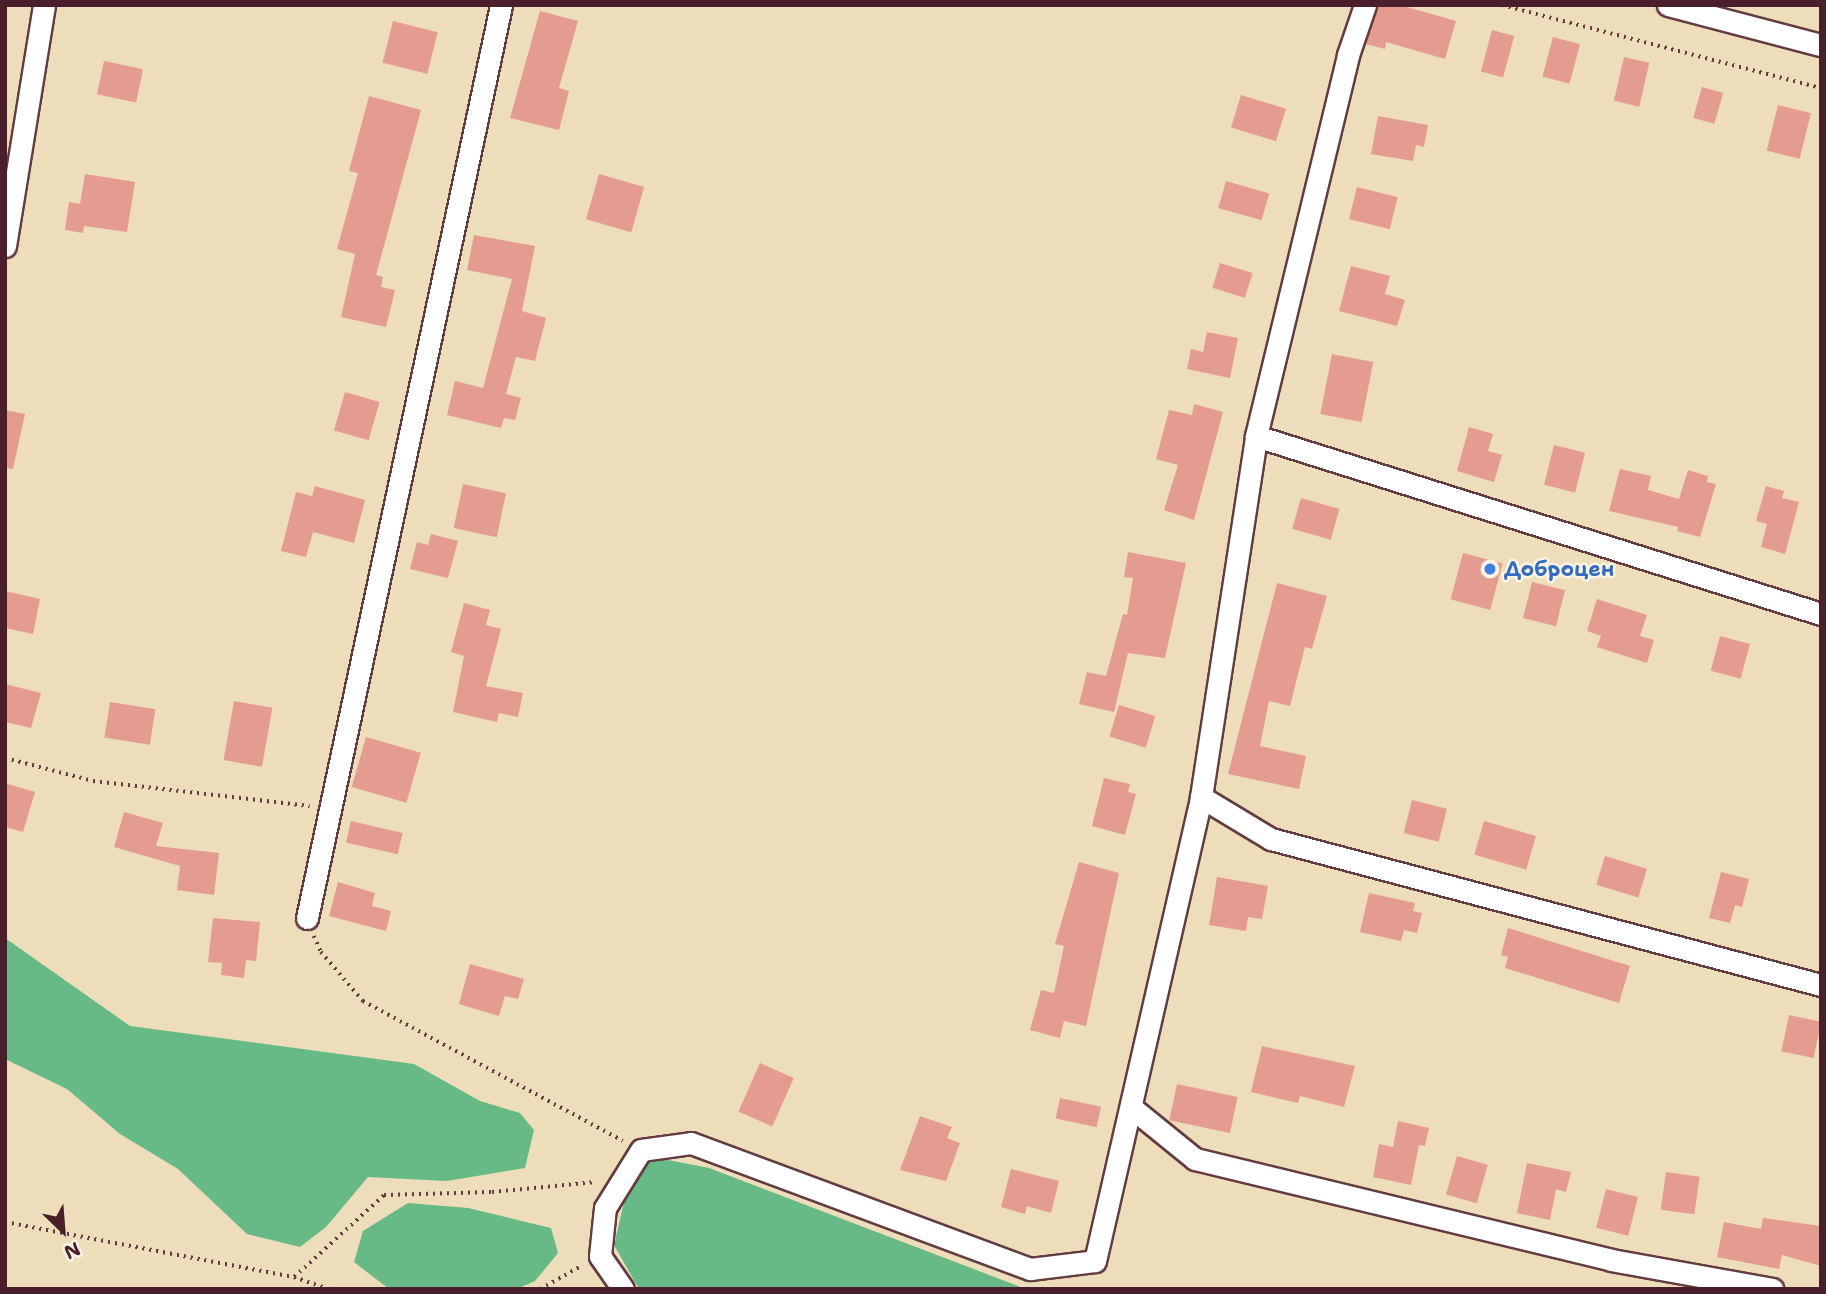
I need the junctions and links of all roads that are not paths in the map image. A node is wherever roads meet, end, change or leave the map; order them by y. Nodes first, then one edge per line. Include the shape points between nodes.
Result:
1 (44, 5) edge
2 (501, 5) edge
3 (1365, 5) edge
4 (1668, 5) edge
5 (1821, 45) edge
6 (5, 246) edge
7 (1256, 436) junction
8 (1821, 614) edge
9 (1201, 797) junction
10 (307, 918) road end
11 (1821, 985) edge
12 (1132, 1108) junction
13 (623, 1289) edge
14 (1772, 1289) edge

1 - 6 street
2 - 10 street
3 - 7 street via 1348,55
4 - 5 street
7 - 8 street
7 - 9 street
9 - 11 street via 1272,839
9 - 12 street
12 - 13 street via 1095,1261 1030,1269 691,1143 640,1150 605,1208 600,1256
12 - 14 street via 1195,1159 1611,1260

